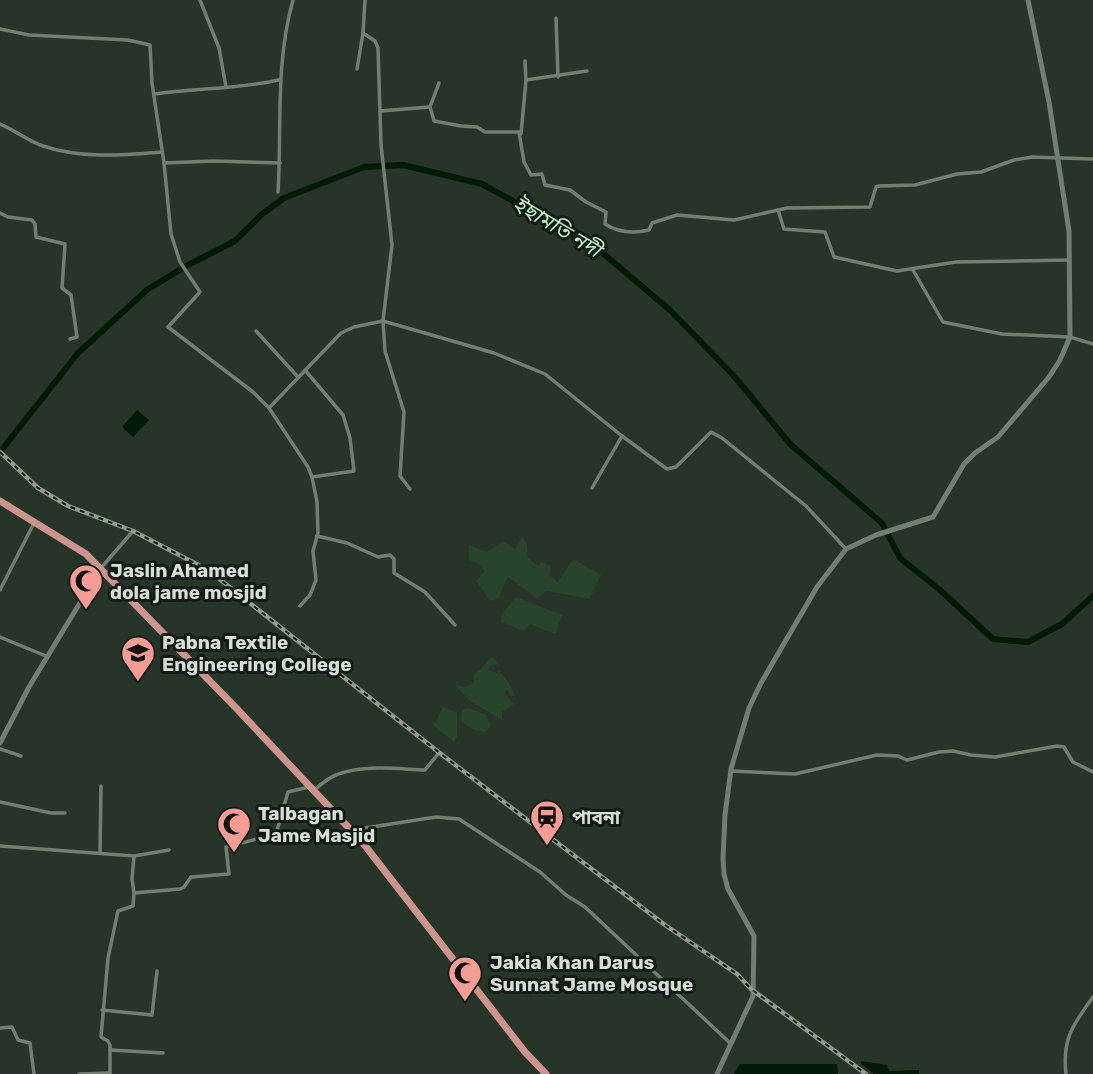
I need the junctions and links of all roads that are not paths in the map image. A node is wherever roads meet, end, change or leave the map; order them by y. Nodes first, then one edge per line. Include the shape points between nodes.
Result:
1 (200, 0) edge
2 (293, 0) edge
3 (365, 0) edge
4 (1028, 0) edge
5 (556, 18) dead end
6 (0, 29) edge
7 (363, 33) junction
8 (525, 61) dead end
9 (358, 69) dead end
10 (587, 71) dead end
11 (558, 77) junction
12 (279, 80) junction
13 (526, 80) junction
14 (439, 83) dead end
15 (226, 87) junction
16 (155, 94) junction
17 (430, 107) junction
18 (380, 111) junction
19 (0, 124) edge
20 (521, 134) junction
21 (162, 152) junction
22 (1059, 159) junction
23 (1093, 159) edge
24 (164, 163) junction
25 (280, 163) junction
26 (278, 192) dead end
27 (778, 210) junction
28 (0, 213) edge
29 (1069, 260) junction
30 (913, 270) junction
31 (383, 321) junction
32 (256, 331) dead end
33 (1070, 337) junction
34 (69, 338) dead end
35 (1093, 344) edge
36 (305, 370) junction
37 (298, 377) junction
38 (270, 408) junction
39 (622, 436) junction
40 (313, 477) junction
41 (592, 488) dead end
42 (410, 489) dead end
43 (1, 501) edge
44 (35, 521) junction
45 (133, 531) dead end
46 (317, 536) junction
47 (846, 550) junction
48 (101, 568) junction
49 (0, 590) edge
50 (300, 606) dead end
51 (455, 625) dead end
52 (0, 637) edge
53 (47, 656) junction
54 (0, 743) edge
55 (0, 749) edge
56 (438, 754) dead end
57 (21, 756) dead end
58 (730, 771) junction
59 (1093, 772) edge
60 (101, 786) dead end
61 (311, 789) junction
62 (0, 802) edge
63 (65, 813) dead end
64 (352, 830) junction
65 (0, 846) edge
66 (169, 849) dead end
67 (100, 852) junction
68 (134, 856) junction
69 (134, 893) junction
70 (157, 971) dead end
71 (1093, 997) edge
72 (102, 1010) junction
73 (0, 1028) edge
74 (730, 1043) junction
75 (110, 1050) junction
76 (163, 1053) dead end
77 (110, 1073) edge
78 (34, 1074) edge
79 (79, 1074) edge
80 (545, 1074) edge
81 (717, 1074) edge
82 (1066, 1074) edge

1 - 15 street via 219,48
2 - 12 street
3 - 7 street
4 - 22 main road
5 - 11 street
6 - 16 street via 148,44
7 - 9 street
7 - 18 street via 378,48
8 - 13 street
10 - 11 street
11 - 13 street
12 - 15 street
12 - 25 street
13 - 20 street
14 - 17 street
15 - 16 street
16 - 21 street
17 - 18 street
17 - 20 street via 434,121
18 - 31 street via 393,245
19 - 21 street via 45,147 107,156
20 - 27 street via 528,172 542,174 545,185 570,190 606,212 605,224 617,231 649,230 652,223 677,215 734,220
21 - 24 street
22 - 23 street
22 - 27 street via 1032,157 915,185 879,186 870,206
22 - 29 main road
24 - 25 street
24 - 38 street via 171,234 180,262 200,292 168,327
25 - 26 street
27 - 30 street via 784,229 825,232 834,257 897,271
28 - 34 street via 32,220 36,237 65,243 62,288 71,295 77,337
29 - 30 street via 956,262
29 - 33 main road
30 - 33 street via 943,322 1002,334
31 - 36 street via 345,331
31 - 39 street via 494,353 545,374
31 - 42 street via 385,351 404,412 400,475
32 - 37 street
33 - 35 street
33 - 47 main road via 1049,377 998,437 964,464 933,517
36 - 37 street
36 - 40 street via 343,415 354,471
37 - 38 street
38 - 40 street
39 - 41 street
39 - 47 street via 667,469 676,467 711,432 806,506
40 - 46 street
43 - 44 highway
44 - 48 highway
44 - 49 street
45 - 48 street
46 - 50 street via 313,547 316,580
46 - 51 street via 378,557 390,555 394,573 425,592
47 - 58 main road via 817,587 761,683
48 - 53 main road
48 - 61 highway
52 - 53 street
53 - 54 main road
55 - 57 street
56 - 61 street via 425,770 344,772
58 - 59 street via 796,774 877,755 907,760 953,751 995,757 1061,746 1073,762
58 - 74 main road via 724,874 755,945 753,996
60 - 67 street
61 - 64 highway
61 - 69 street via 288,792 276,834 226,847 229,874 191,877 180,889
62 - 63 street
64 - 74 street via 436,817 459,819 584,906
64 - 80 highway
65 - 67 street
66 - 68 street
67 - 68 street
68 - 69 street
69 - 72 street via 133,906 118,911
70 - 72 street via 152,1015
71 - 82 street via 1068,1034
72 - 75 street via 101,1037 110,1042
73 - 78 street via 12,1027 18,1040 30,1043
74 - 81 main road
75 - 76 street
75 - 77 street
77 - 79 street

